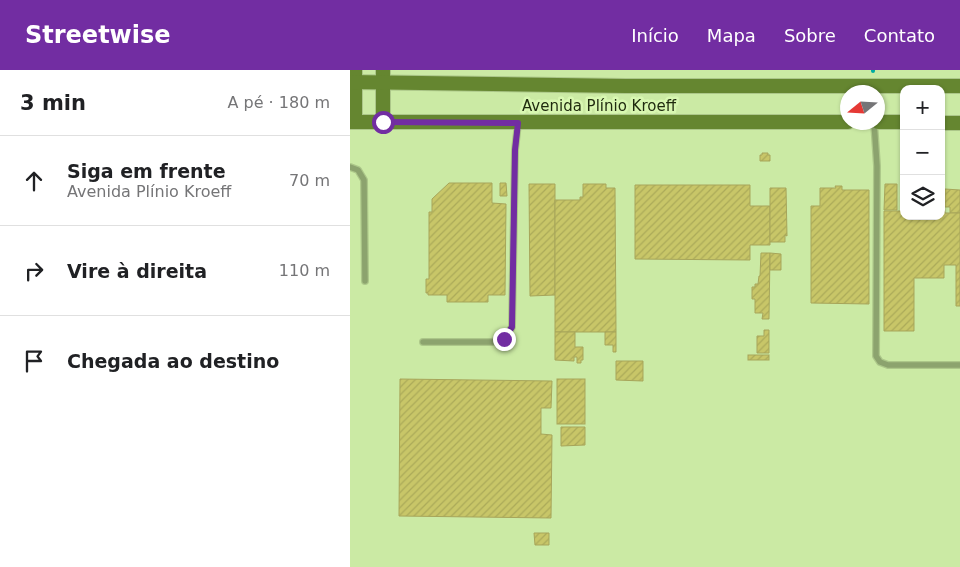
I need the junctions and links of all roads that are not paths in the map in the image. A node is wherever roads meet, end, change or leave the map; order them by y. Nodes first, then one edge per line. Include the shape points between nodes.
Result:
1 (383, 77) edge
2 (353, 78) edge
3 (960, 86) edge
4 (352, 122) edge
5 (383, 122) junction
6 (840, 122) edge
7 (885, 122) edge
8 (900, 122) edge
9 (518, 123) junction
10 (945, 123) edge
11 (960, 123) edge
12 (876, 130) edge
13 (350, 167) edge
14 (365, 281) dead end
15 (423, 342) dead end
16 (960, 366) edge

1 - 2 main road, Avenida Plínio Kroeff
1 - 3 main road, Avenida Plínio Kroeff
1 - 5 main road
2 - 4 main road
4 - 5 main road, Avenida Plínio Kroeff
5 - 9 main road, Avenida Plínio Kroeff
6 - 9 main road, Avenida Plínio Kroeff
7 - 8 main road
9 - 15 lane via 512,327 504,339 492,342
10 - 11 main road
12 - 16 lane via 876,356 888,365
13 - 14 lane via 358,170 364,180

